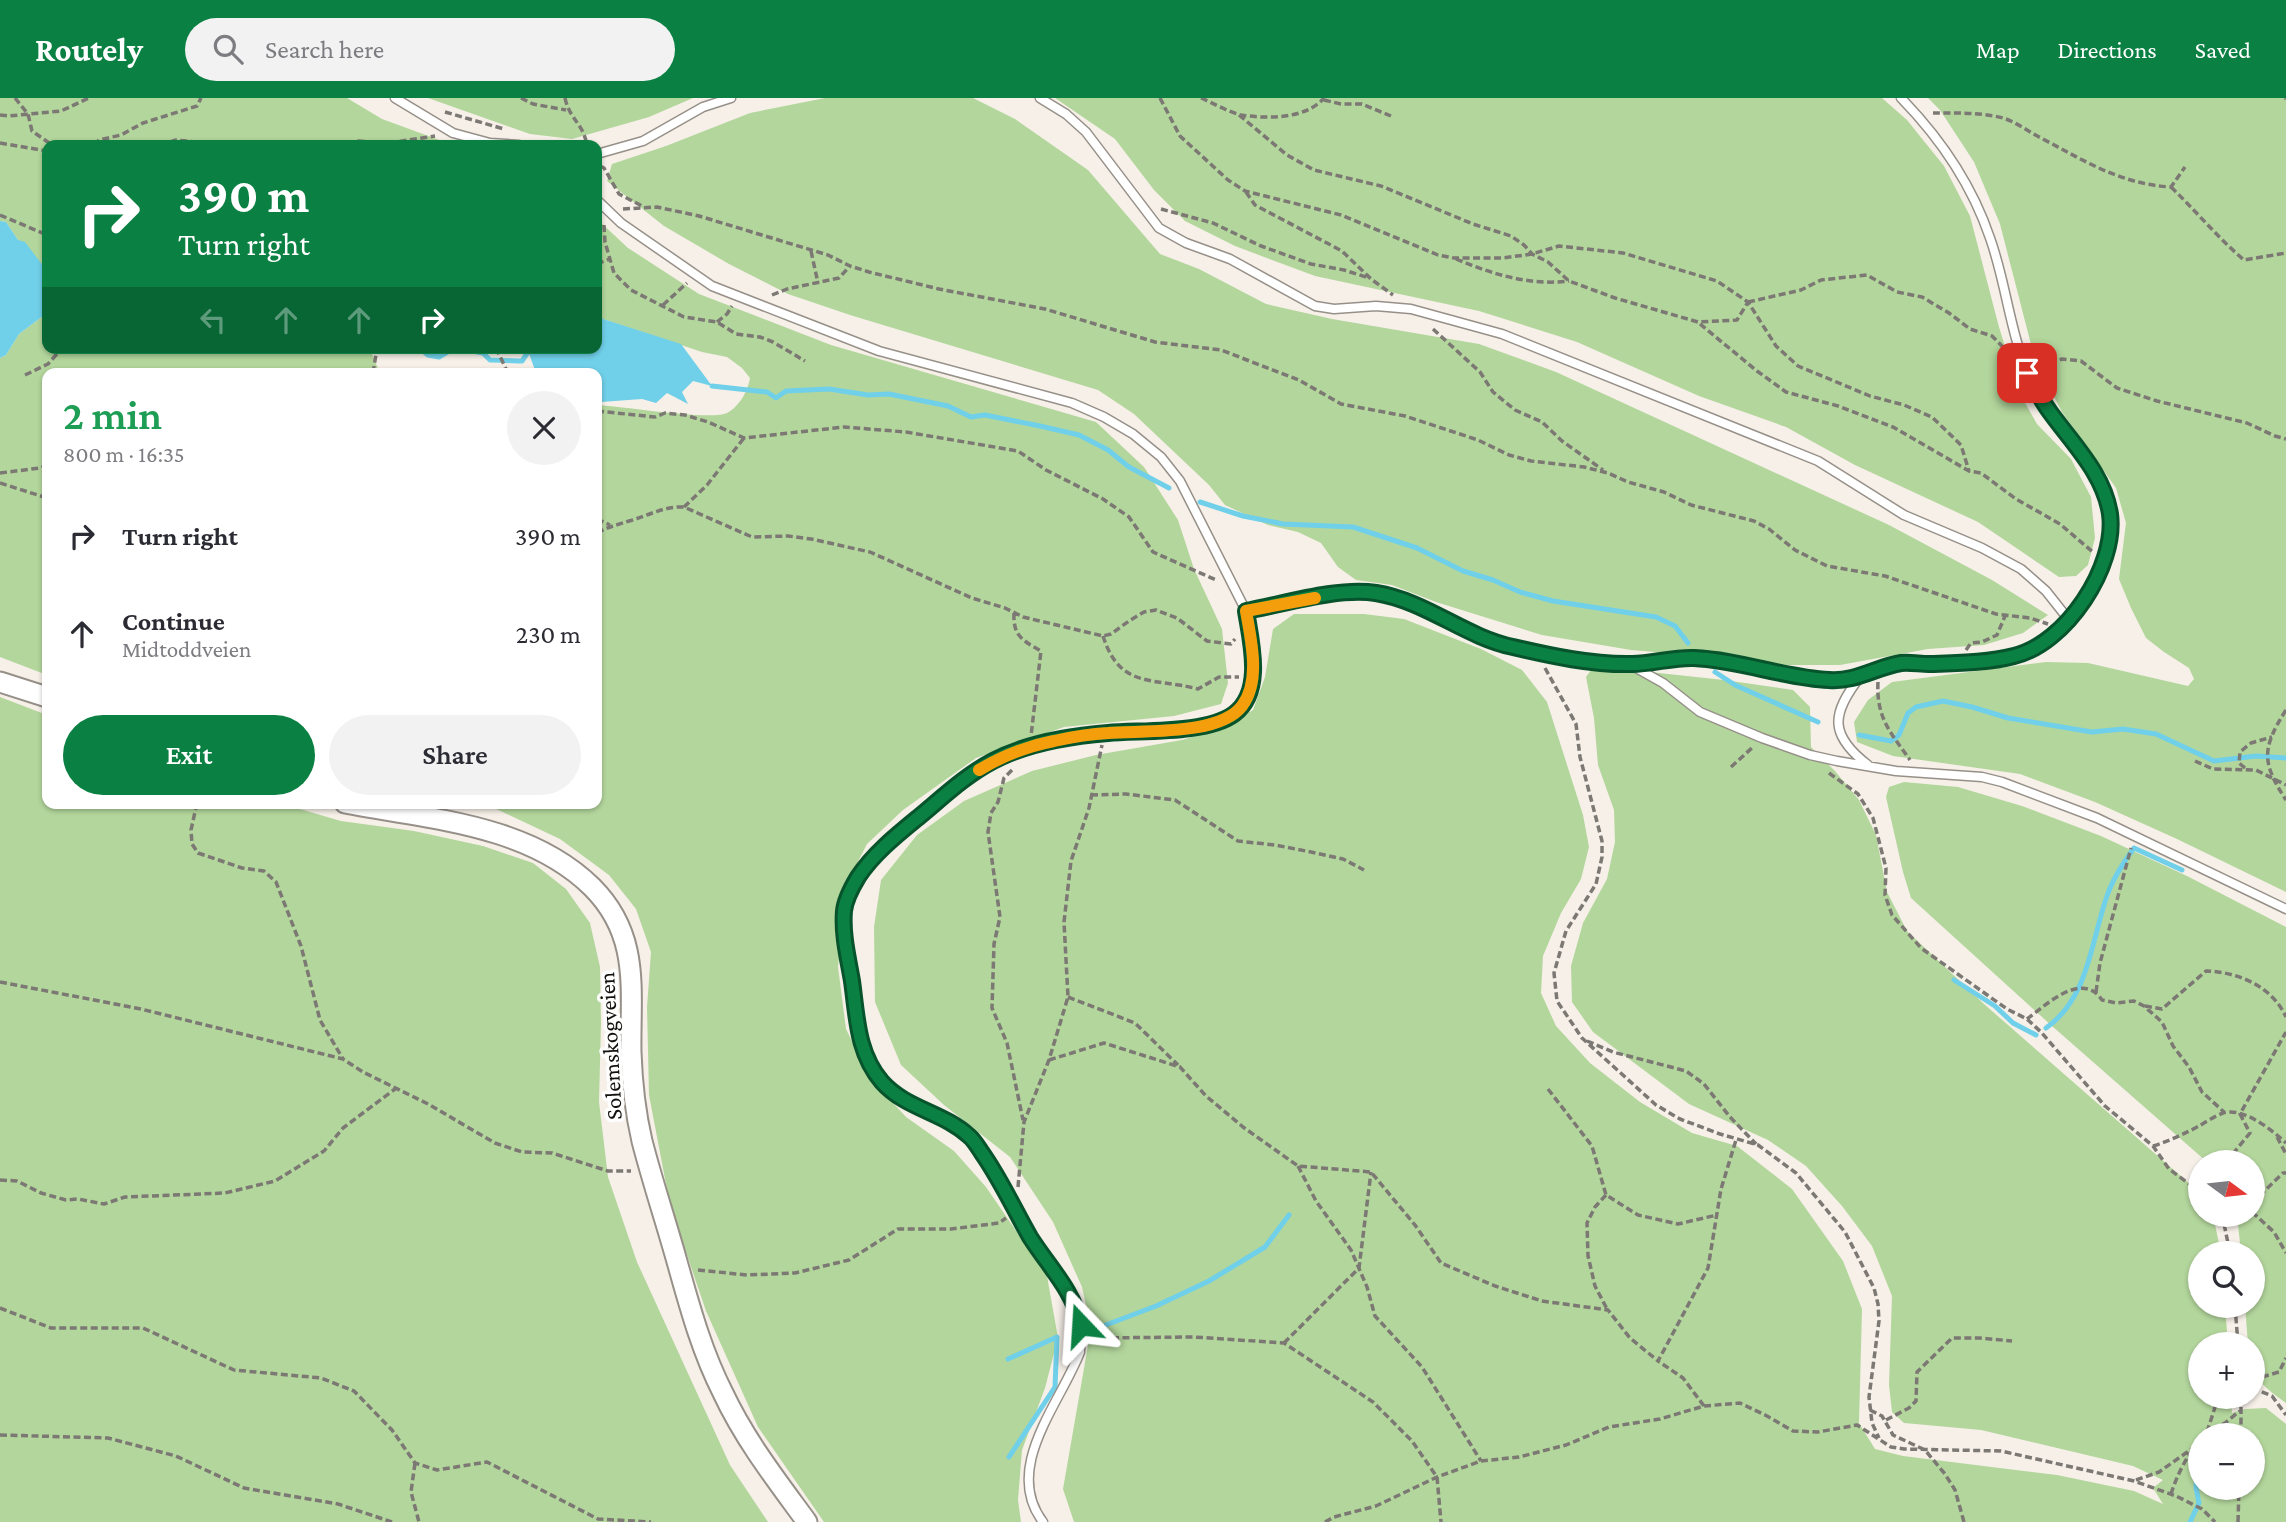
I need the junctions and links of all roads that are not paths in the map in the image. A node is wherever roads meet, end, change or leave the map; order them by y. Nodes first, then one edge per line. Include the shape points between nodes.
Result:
1 (395, 98) edge
2 (732, 98) edge
3 (1040, 98) edge
4 (1902, 98) edge
5 (479, 140) edge
6 (602, 153) edge
7 (602, 205) edge
8 (1246, 611) junction
9 (2069, 620) junction
10 (1629, 664) junction
11 (1860, 677) junction
12 (0, 682) edge
13 (42, 695) edge
14 (1870, 766) junction
15 (380, 809) edge
16 (2286, 909) edge
17 (807, 1522) edge
18 (1044, 1522) edge

1 - 5 lane via 453,133
2 - 6 lane via 703,107 643,141
3 - 9 lane via 1086,132 1159,228 1186,243 1230,259 1315,306 1411,309 1502,334 1818,461 1904,515 2021,569
4 - 9 lane via 1969,188 1991,238 2027,373 2105,494 2111,523 2108,549 2088,594
7 - 8 lane via 712,286 737,297 879,351 1072,403 1125,429 1161,457 1180,481
8 - 10 lane via 1341,593 1374,593 1412,603 1490,640 1538,653
8 - 18 lane via 1252,677 1248,696 1235,713 1202,726 1053,741 994,761 893,838 858,877 844,908 856,1020 870,1066 896,1096 969,1136 1079,1314 1082,1339 1075,1363 1037,1441 1028,1472 1031,1501
9 - 11 lane via 2048,639 2017,656 1905,662
10 - 11 lane via 1693,657 1806,678 1840,681
10 - 14 lane via 1700,712 1810,755
11 - 14 lane via 1840,706 1838,725 1849,749
12 - 13 street
14 - 16 lane via 2002,782 2097,818
15 - 17 street, Solemskogveien via 449,821 516,841 559,862 594,889 616,919 632,968 636,1114 697,1331 727,1402

